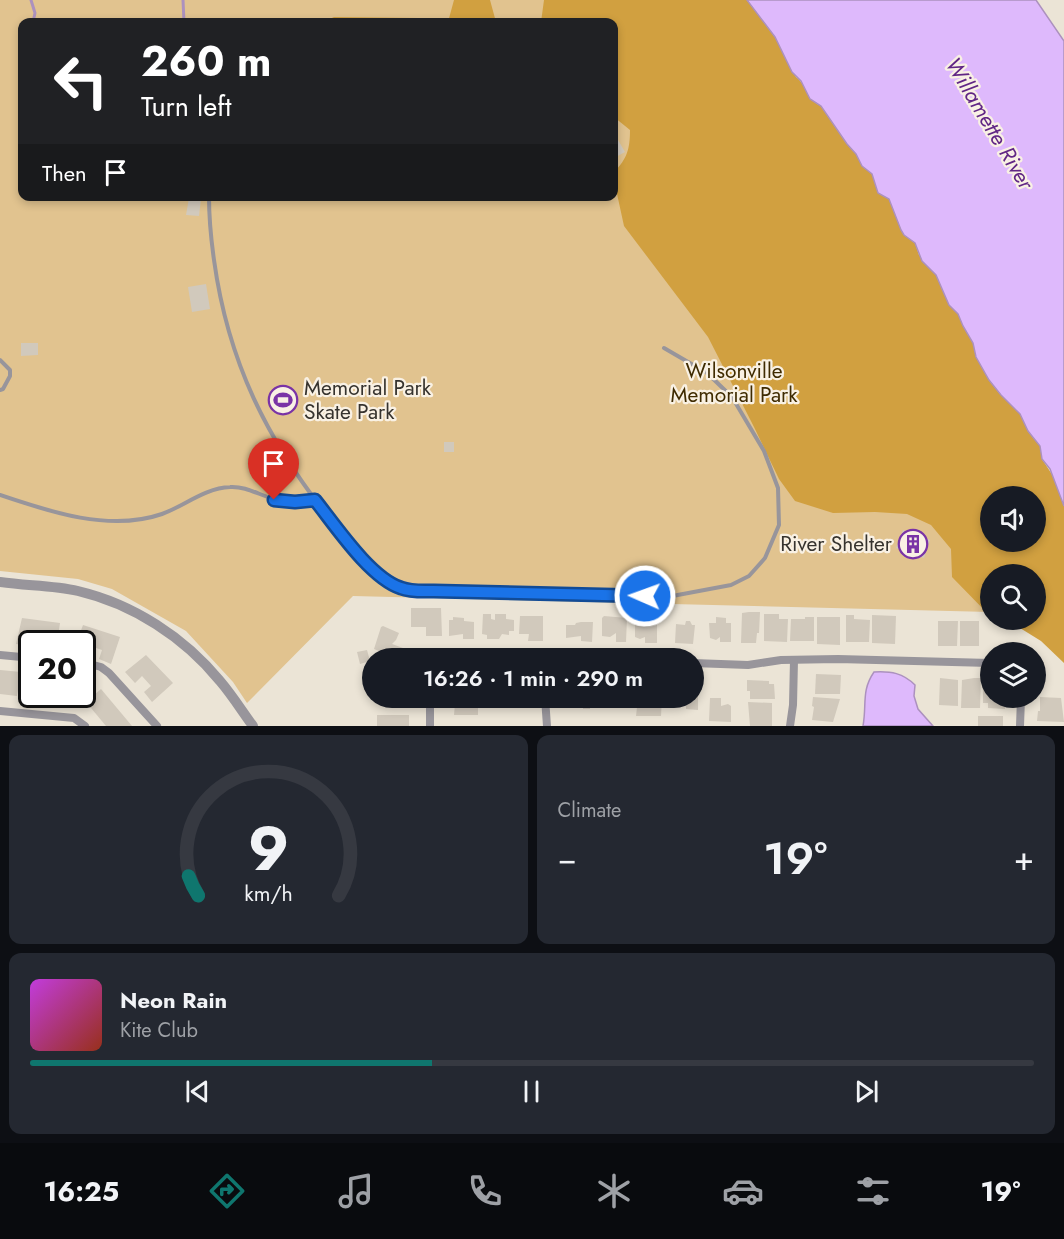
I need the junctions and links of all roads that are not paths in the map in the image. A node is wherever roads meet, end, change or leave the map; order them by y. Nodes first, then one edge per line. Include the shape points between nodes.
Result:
1 (209, 201) edge
2 (664, 348) dead end
3 (0, 360) edge
4 (0, 390) edge
5 (0, 495) edge
6 (315, 500) junction
7 (0, 582) edge
8 (0, 654) edge
9 (18, 656) edge
10 (794, 660) junction
11 (704, 663) edge
12 (980, 663) edge
13 (96, 666) edge
14 (430, 708) edge
15 (546, 708) edge
16 (1021, 708) edge
17 (0, 711) edge
18 (155, 725) edge
19 (86, 726) edge
20 (253, 726) edge
21 (430, 726) edge
22 (547, 726) edge
23 (790, 726) edge
24 (1020, 726) edge

1 - 6 lane via 226,326 264,420
2 - 6 lane via 708,373 732,398 764,451 778,488 779,525 765,558 749,576 731,585 667,597 409,590 389,582 357,554
3 - 4 lane via 10,370
5 - 6 lane via 49,510 116,522 161,514 226,487 244,488 285,502
7 - 20 street via 80,592 154,623 207,666
8 - 9 street
10 - 11 street
10 - 12 street
10 - 23 street
13 - 18 street via 109,673
14 - 21 street
15 - 22 street
16 - 24 street
17 - 19 street via 74,718

